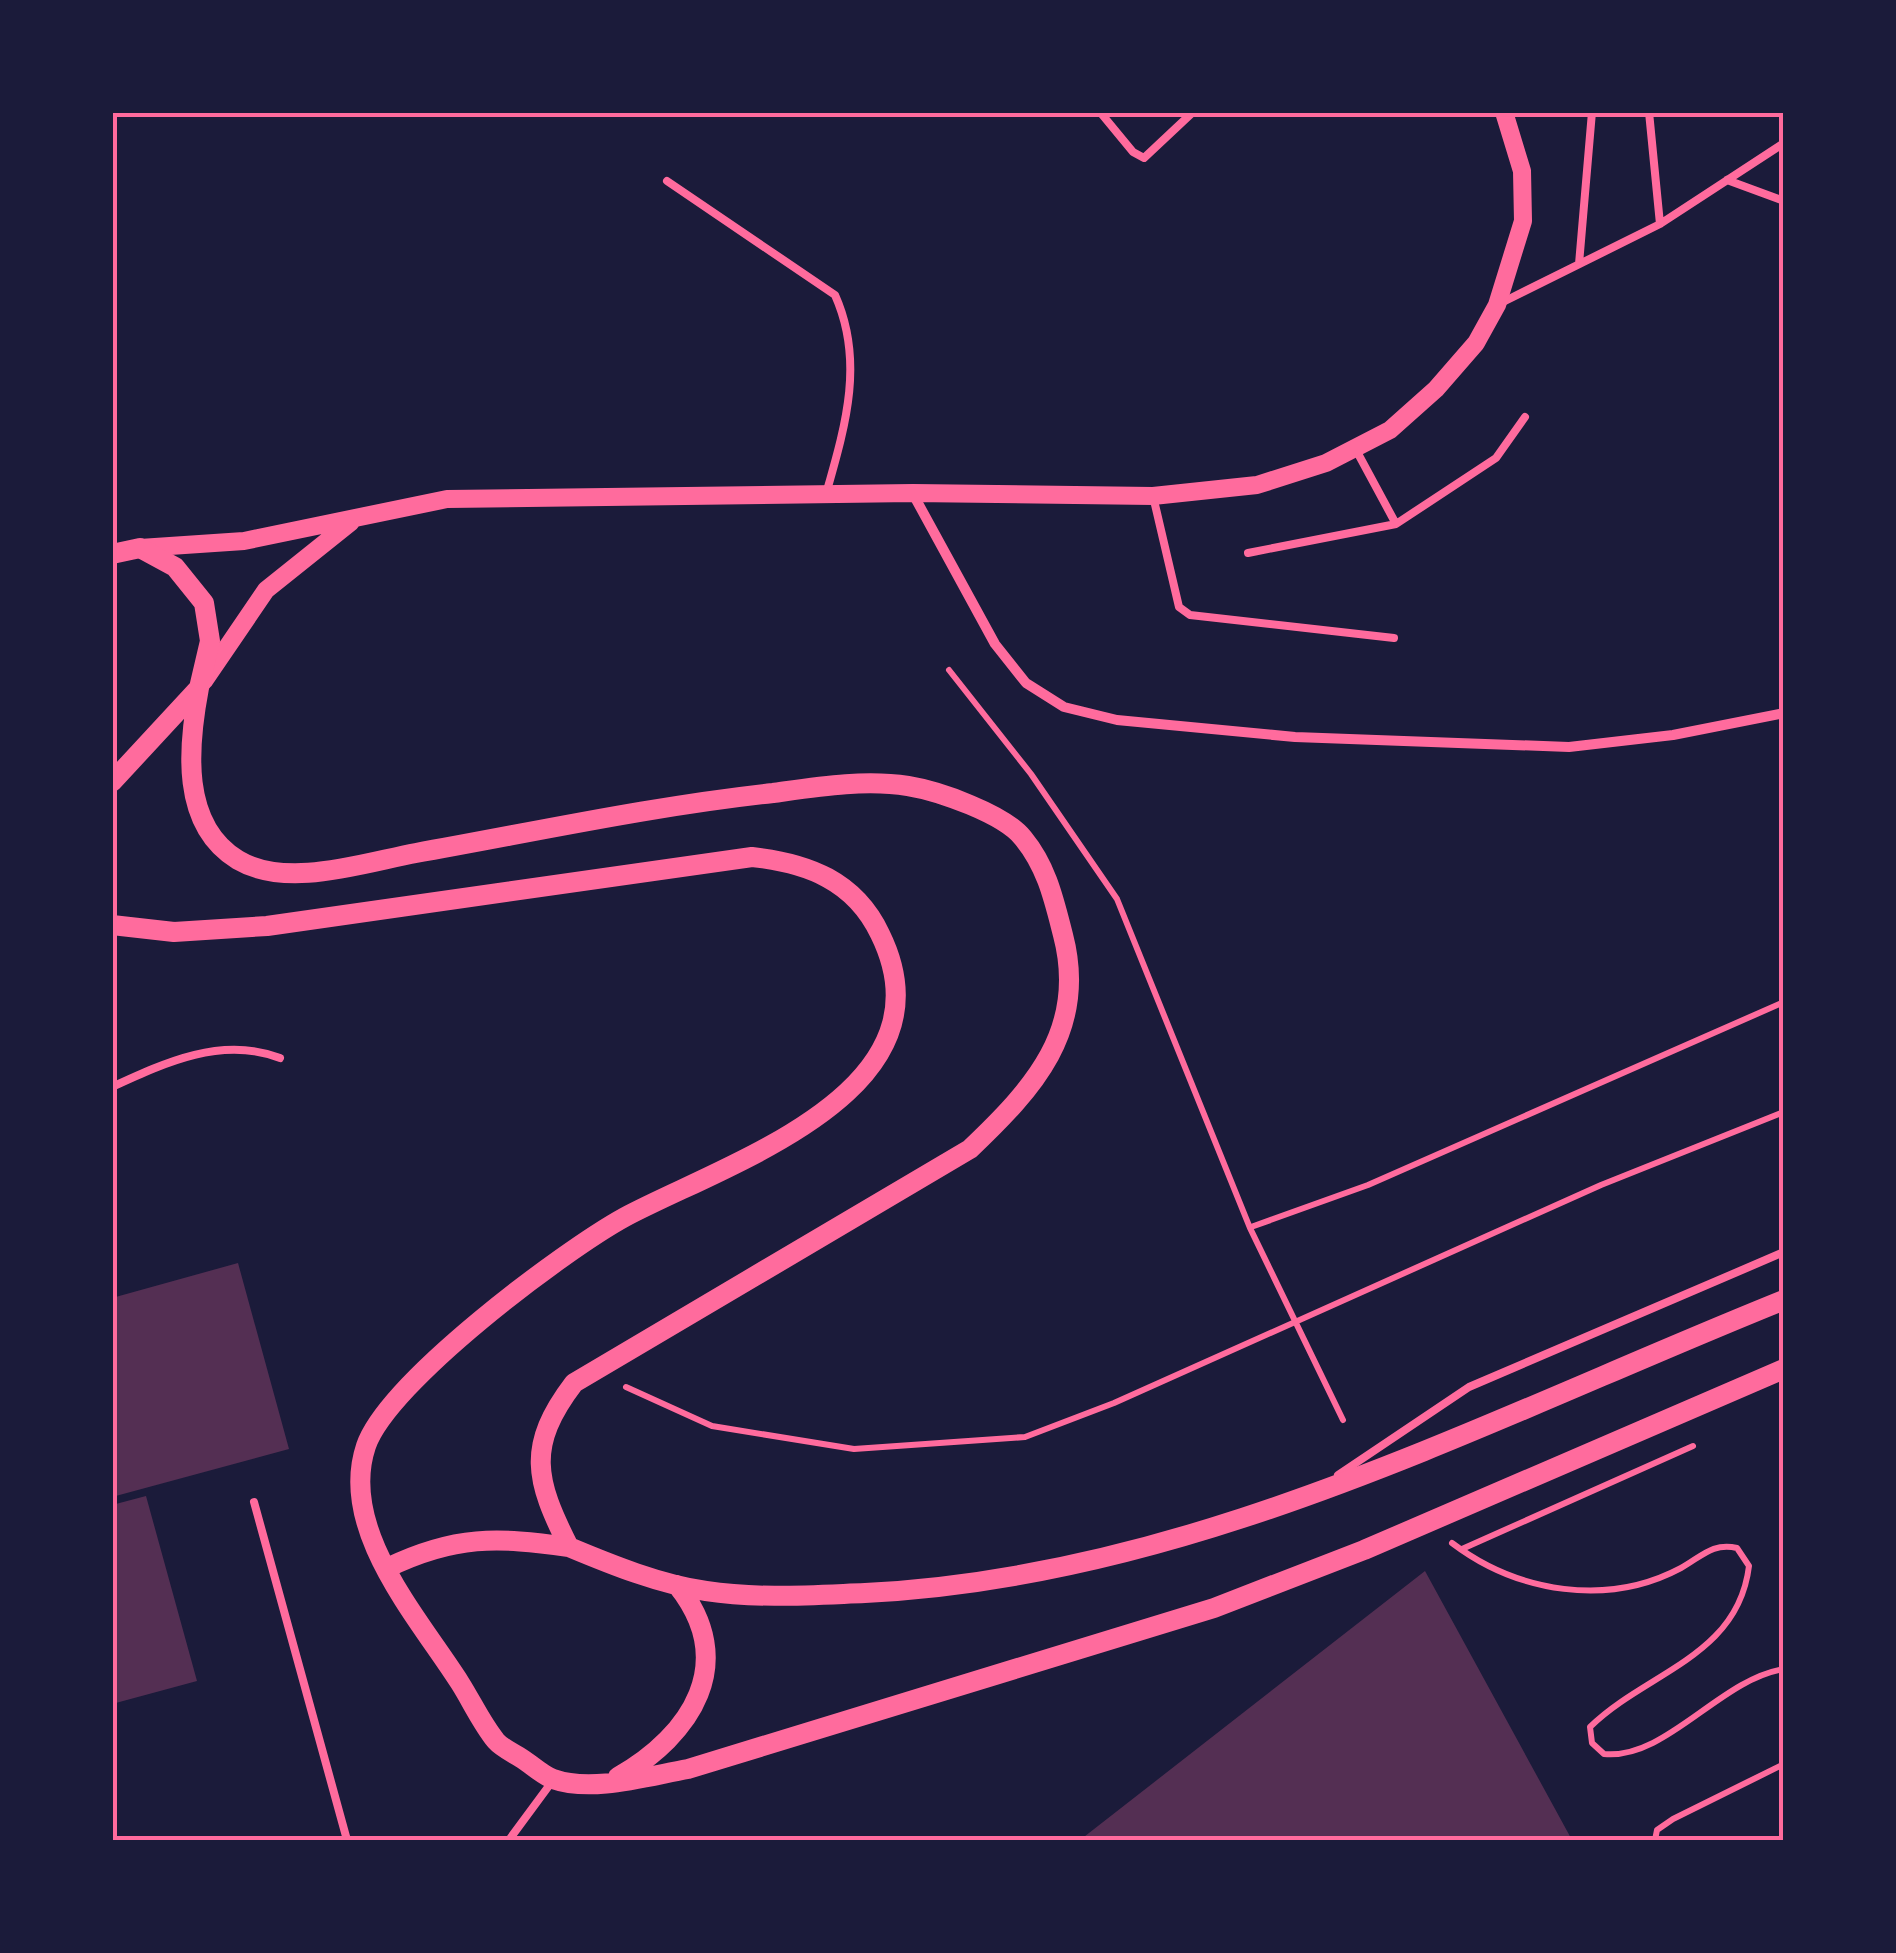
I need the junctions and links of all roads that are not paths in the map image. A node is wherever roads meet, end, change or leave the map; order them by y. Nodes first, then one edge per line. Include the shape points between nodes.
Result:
1 (1100, 112) edge
2 (1193, 112) edge
3 (1504, 112) edge
4 (1592, 112) edge
5 (1649, 112) edge
6 (1784, 143) edge
7 (1727, 180) junction
8 (668, 181) dead end
9 (1784, 201) edge
10 (1660, 224) junction
11 (1579, 264) junction
12 (1497, 305) junction
13 (1525, 416) dead end
14 (1355, 448) junction
15 (913, 493) junction
16 (826, 494) junction
17 (1153, 496) junction
18 (364, 515) junction
19 (1396, 524) junction
20 (112, 542) edge
21 (140, 548) junction
22 (1248, 553) dead end
23 (112, 554) edge
24 (1394, 638) dead end
25 (200, 688) junction
26 (1784, 713) edge
27 (112, 782) edge
28 (112, 924) edge
29 (280, 1058) dead end
30 (112, 1087) edge
31 (1784, 1252) edge
32 (1784, 1300) edge
33 (1784, 1369) edge
34 (1302, 1499) junction
35 (254, 1502) dead end
36 (569, 1547) junction
37 (387, 1568) junction
38 (677, 1585) junction
39 (554, 1779) junction
40 (607, 1782) junction
41 (347, 1840) edge
42 (508, 1840) edge

1 - 2 lane via 1144,158
3 - 12 street via 1522,171 1522,221
4 - 11 lane
5 - 10 lane
6 - 7 lane
7 - 9 lane
7 - 10 lane
8 - 16 lane via 835,294 848,324 850,406
10 - 11 lane
11 - 12 lane
12 - 14 street via 1476,343 1436,389 1390,430
13 - 19 lane via 1496,458
14 - 17 street via 1257,485
14 - 19 lane
15 - 16 street
15 - 17 street
15 - 26 street via 995,644 1026,683 1064,707 1117,720 1295,738 1570,747
16 - 18 street via 447,500
17 - 24 lane via 1179,607 1190,615
18 - 21 street via 244,540
18 - 25 street via 266,590
19 - 22 lane
20 - 21 main road
21 - 23 main road
21 - 25 main road via 174,567 204,603 210,641
25 - 27 main road
25 - 36 main road via 192,725 196,807 214,840 264,870 333,868 707,800 834,785 908,786 968,804 1022,835 1048,878 1066,945 1067,1008 1046,1068 970,1150 574,1383 553,1410 539,1462 550,1510
28 - 37 main road via 174,932 267,926 752,857 790,861 848,890 870,913 886,946 894,975 888,1039 867,1074 829,1111 622,1219 553,1263 485,1316 391,1406 368,1441 358,1491
29 - 30 lane via 252,1048 186,1055
31 - 34 lane via 1469,1388
32 - 34 main road
33 - 40 main road via 1231,1602 763,1749
34 - 38 main road via 1105,1560 928,1590 739,1594
35 - 41 lane
36 - 37 main road via 494,1537 453,1542
36 - 38 main road
37 - 39 main road via 498,1744
38 - 40 main road via 690,1602 706,1657 702,1691 654,1756
39 - 40 main road
39 - 42 lane

